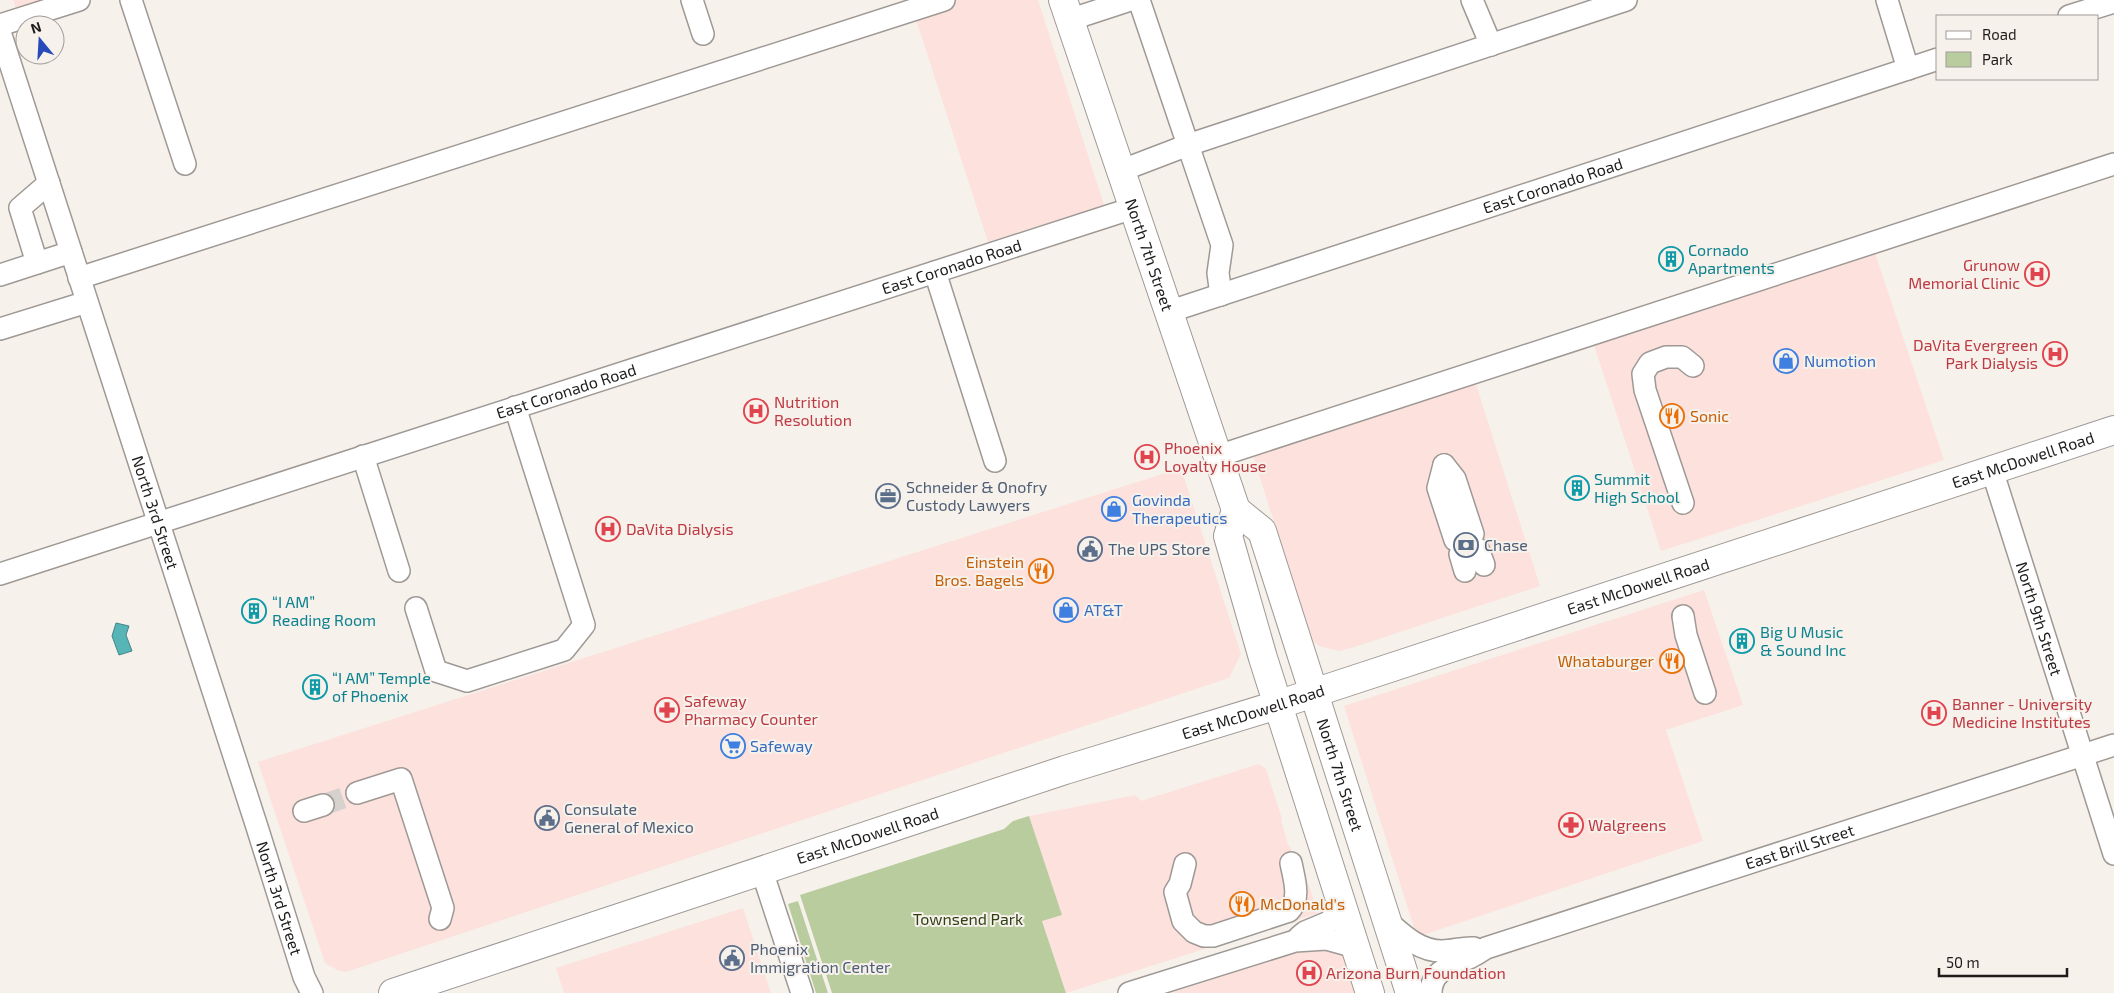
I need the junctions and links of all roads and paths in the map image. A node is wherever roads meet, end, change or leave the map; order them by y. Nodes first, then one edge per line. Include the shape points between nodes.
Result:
1 (79, 0) edge
2 (131, 0) edge
3 (692, 0) edge
4 (944, 0) edge
5 (1130, 0) edge
6 (1139, 0) edge
7 (1472, 0) edge
8 (1626, 0) edge
9 (1887, 0) edge
10 (2114, 2) edge
11 (1066, 10) edge
12 (2072, 15) edge
13 (0, 25) edge
14 (0, 32) edge
15 (703, 34) dead end
16 (1491, 45) junction
17 (1936, 61) edge
18 (1908, 69) junction
19 (1188, 145) junction
20 (185, 164) dead end
21 (2114, 164) edge
22 (1120, 171) junction
23 (49, 183) junction
24 (1133, 208) junction
25 (71, 252) junction
26 (37, 263) junction
27 (935, 272) junction
28 (0, 275) edge
29 (79, 278) junction
30 (1221, 295) junction
31 (87, 302) junction
32 (1168, 312) junction
33 (0, 329) edge
34 (1693, 366) dead end
35 (515, 407) junction
36 (2114, 430) edge
37 (363, 456) junction
38 (1218, 456) junction
39 (994, 461) dead end
40 (1444, 465) dead end
41 (1992, 470) junction
42 (1683, 503) dead end
43 (1236, 510) junction
44 (159, 522) junction
45 (1470, 552) dead end
46 (399, 571) dead end
47 (0, 574) edge
48 (416, 608) dead end
49 (1683, 616) dead end
50 (1314, 692) junction
51 (1705, 693) dead end
52 (1277, 705) junction
53 (2114, 745) edge
54 (2084, 755) junction
55 (357, 793) tunnel mouth
56 (2114, 854) edge
57 (1291, 863) dead end
58 (762, 872) junction
59 (1183, 874) dead end
60 (1342, 907) junction
61 (440, 919) dead end
62 (1387, 921) junction
63 (1295, 941) junction
64 (1355, 947) junction
65 (1486, 948) junction
66 (312, 993) edge
67 (393, 993) edge
68 (802, 993) edge
69 (1129, 993) edge
70 (1370, 993) edge
71 (1410, 993) edge
72 (1431, 993) edge

1 - 13 street
2 - 20 street
3 - 15 street
4 - 29 street
5 - 11 street
6 - 19 street
7 - 16 street
8 - 16 street
9 - 18 street
10 - 12 street
11 - 22 main road, North 7th Street
14 - 23 street, North 3rd Street
16 - 19 street
17 - 18 street, East Coronado Road
18 - 30 street, East Coronado Road
19 - 22 street
19 - 30 street via 1222,245 1218,272
21 - 38 street via 1497,371
22 - 24 main road, North 7th Street
23 - 25 street, North 3rd Street
23 - 26 street via 20,208
24 - 27 street, East Coronado Road
24 - 32 main road, North 7th Street
25 - 26 street
25 - 29 street, North 3rd Street
26 - 28 street
27 - 35 street, East Coronado Road
27 - 39 street
29 - 31 street, North 3rd Street
30 - 32 street, East Coronado Road
31 - 33 street
31 - 44 street, North 3rd Street
32 - 38 main road, North 7th Street
34 - 42 street via 1682,358 1666,357 1650,363 1643,374 1645,390
35 - 37 street, East Coronado Road
35 - 48 street via 584,625 564,650 467,681 436,670
36 - 41 main road, East McDowell Road
37 - 44 street, East Coronado Road
37 - 46 street
38 - 43 main road, North 7th Street
40 - 45 street via 1438,488
41 - 50 main road, East McDowell Road
41 - 54 street, North 9th Street
43 - 50 main road, North 7th Street via 1262,530
43 - 52 main road via 1228,536
44 - 47 street, East Coronado Road
44 - 66 street, North 3rd Street via 304,977
49 - 51 street
50 - 52 main road, East McDowell Road
50 - 62 main road, North 7th Street
52 - 58 main road, East McDowell Road via 1075,767
52 - 60 main road
53 - 54 street, East Brill Street
54 - 56 street, North 9th Street
54 - 65 street, East Brill Street
55 - 61 street via 401,779 443,908
57 - 59 street via 1296,896 1290,911 1213,936 1194,932 1196,922
58 - 67 main road, East McDowell Road
58 - 68 street
60 - 63 street via 1329,922 1305,932
60 - 64 main road
62 - 65 street, East Brill Street via 1406,938 1425,948 1444,951 1463,947
62 - 71 main road, North 7th Street
63 - 64 street via 1326,939
63 - 69 street
64 - 70 main road
65 - 72 street, East Brill Street via 1439,972 1433,980

